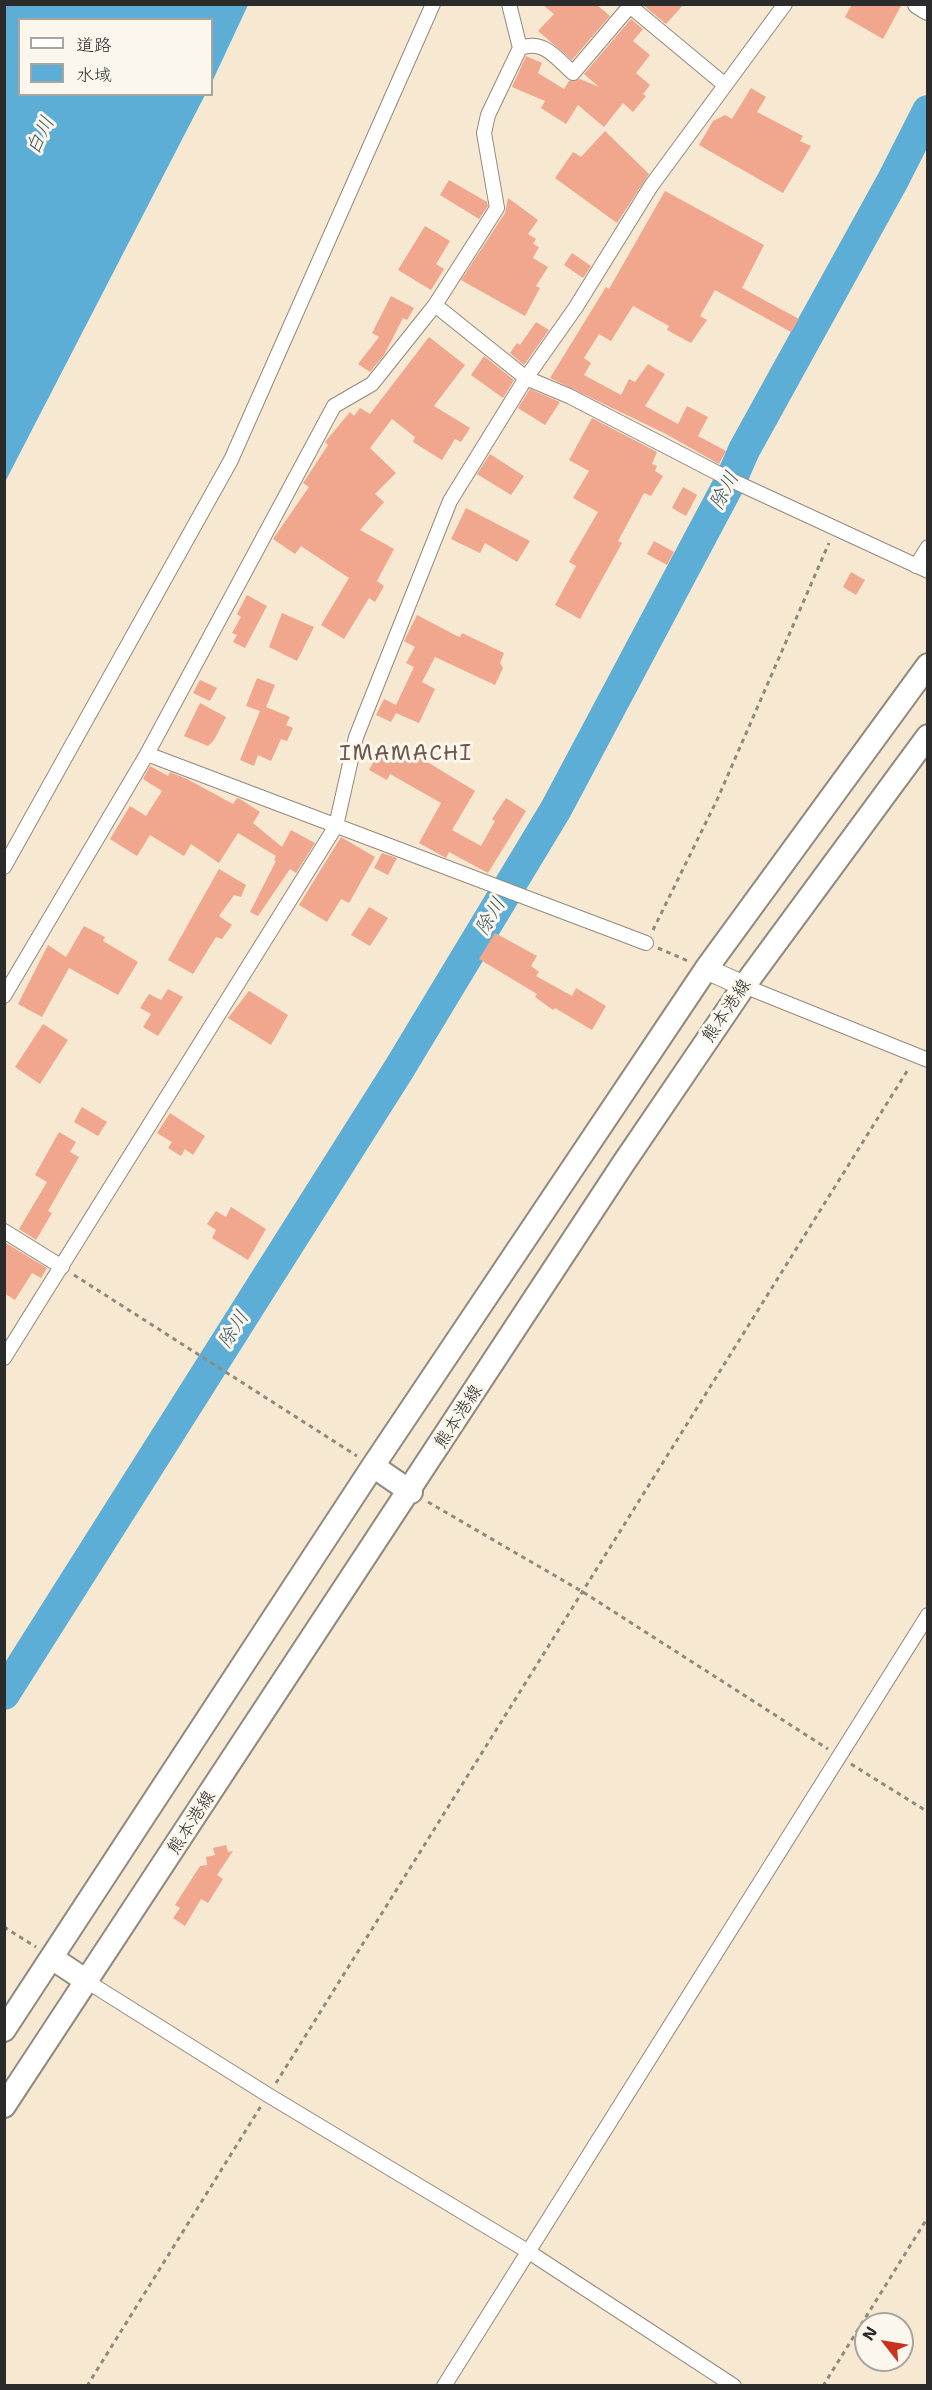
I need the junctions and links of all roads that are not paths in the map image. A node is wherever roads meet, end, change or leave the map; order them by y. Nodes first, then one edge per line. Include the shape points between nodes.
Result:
1 (433, 4) edge
2 (509, 4) edge
3 (784, 4) edge
4 (918, 4) edge
5 (927, 10) edge
6 (520, 48) junction
7 (725, 85) junction
8 (435, 305) junction
9 (526, 378) junction
10 (927, 548) edge
11 (922, 569) edge
12 (927, 665) edge
13 (927, 736) edge
14 (147, 754) junction
15 (336, 826) junction
16 (4, 867) edge
17 (646, 942) road end
18 (706, 969) junction
19 (744, 986) junction
20 (4, 996) edge
21 (922, 1058) edge
22 (4, 1231) edge
23 (62, 1267) junction
24 (4, 1358) edge
25 (373, 1466) junction
26 (411, 1492) junction
27 (927, 1615) edge
28 (52, 1958) junction
29 (88, 1982) junction
30 (4, 2030) edge
31 (4, 2106) edge
32 (529, 2252) junction
33 (444, 2385) edge
34 (734, 2385) edge

1 - 16 street via 231,460
2 - 6 street
3 - 7 street
4 - 5 street
6 - 7 street via 532,43 539,45 573,73 630,6
6 - 8 street via 488,115 484,133 497,208
7 - 9 street via 651,186 576,307
8 - 9 street
8 - 14 street via 372,384 334,406
9 - 11 street
9 - 15 street via 450,501 433,538 356,737
10 - 11 street
12 - 18 main road
13 - 19 main road, 熊本港線
14 - 15 street
14 - 20 street
15 - 17 street
15 - 23 street
18 - 19 street
18 - 25 main road
19 - 21 street
19 - 26 main road, 熊本港線 via 623,1164
22 - 23 street
23 - 24 street
25 - 26 main road
25 - 28 main road
26 - 29 main road, 熊本港線
27 - 32 street
28 - 29 main road
28 - 30 main road
29 - 31 main road, 熊本港線
29 - 32 street
32 - 33 street
32 - 34 street

